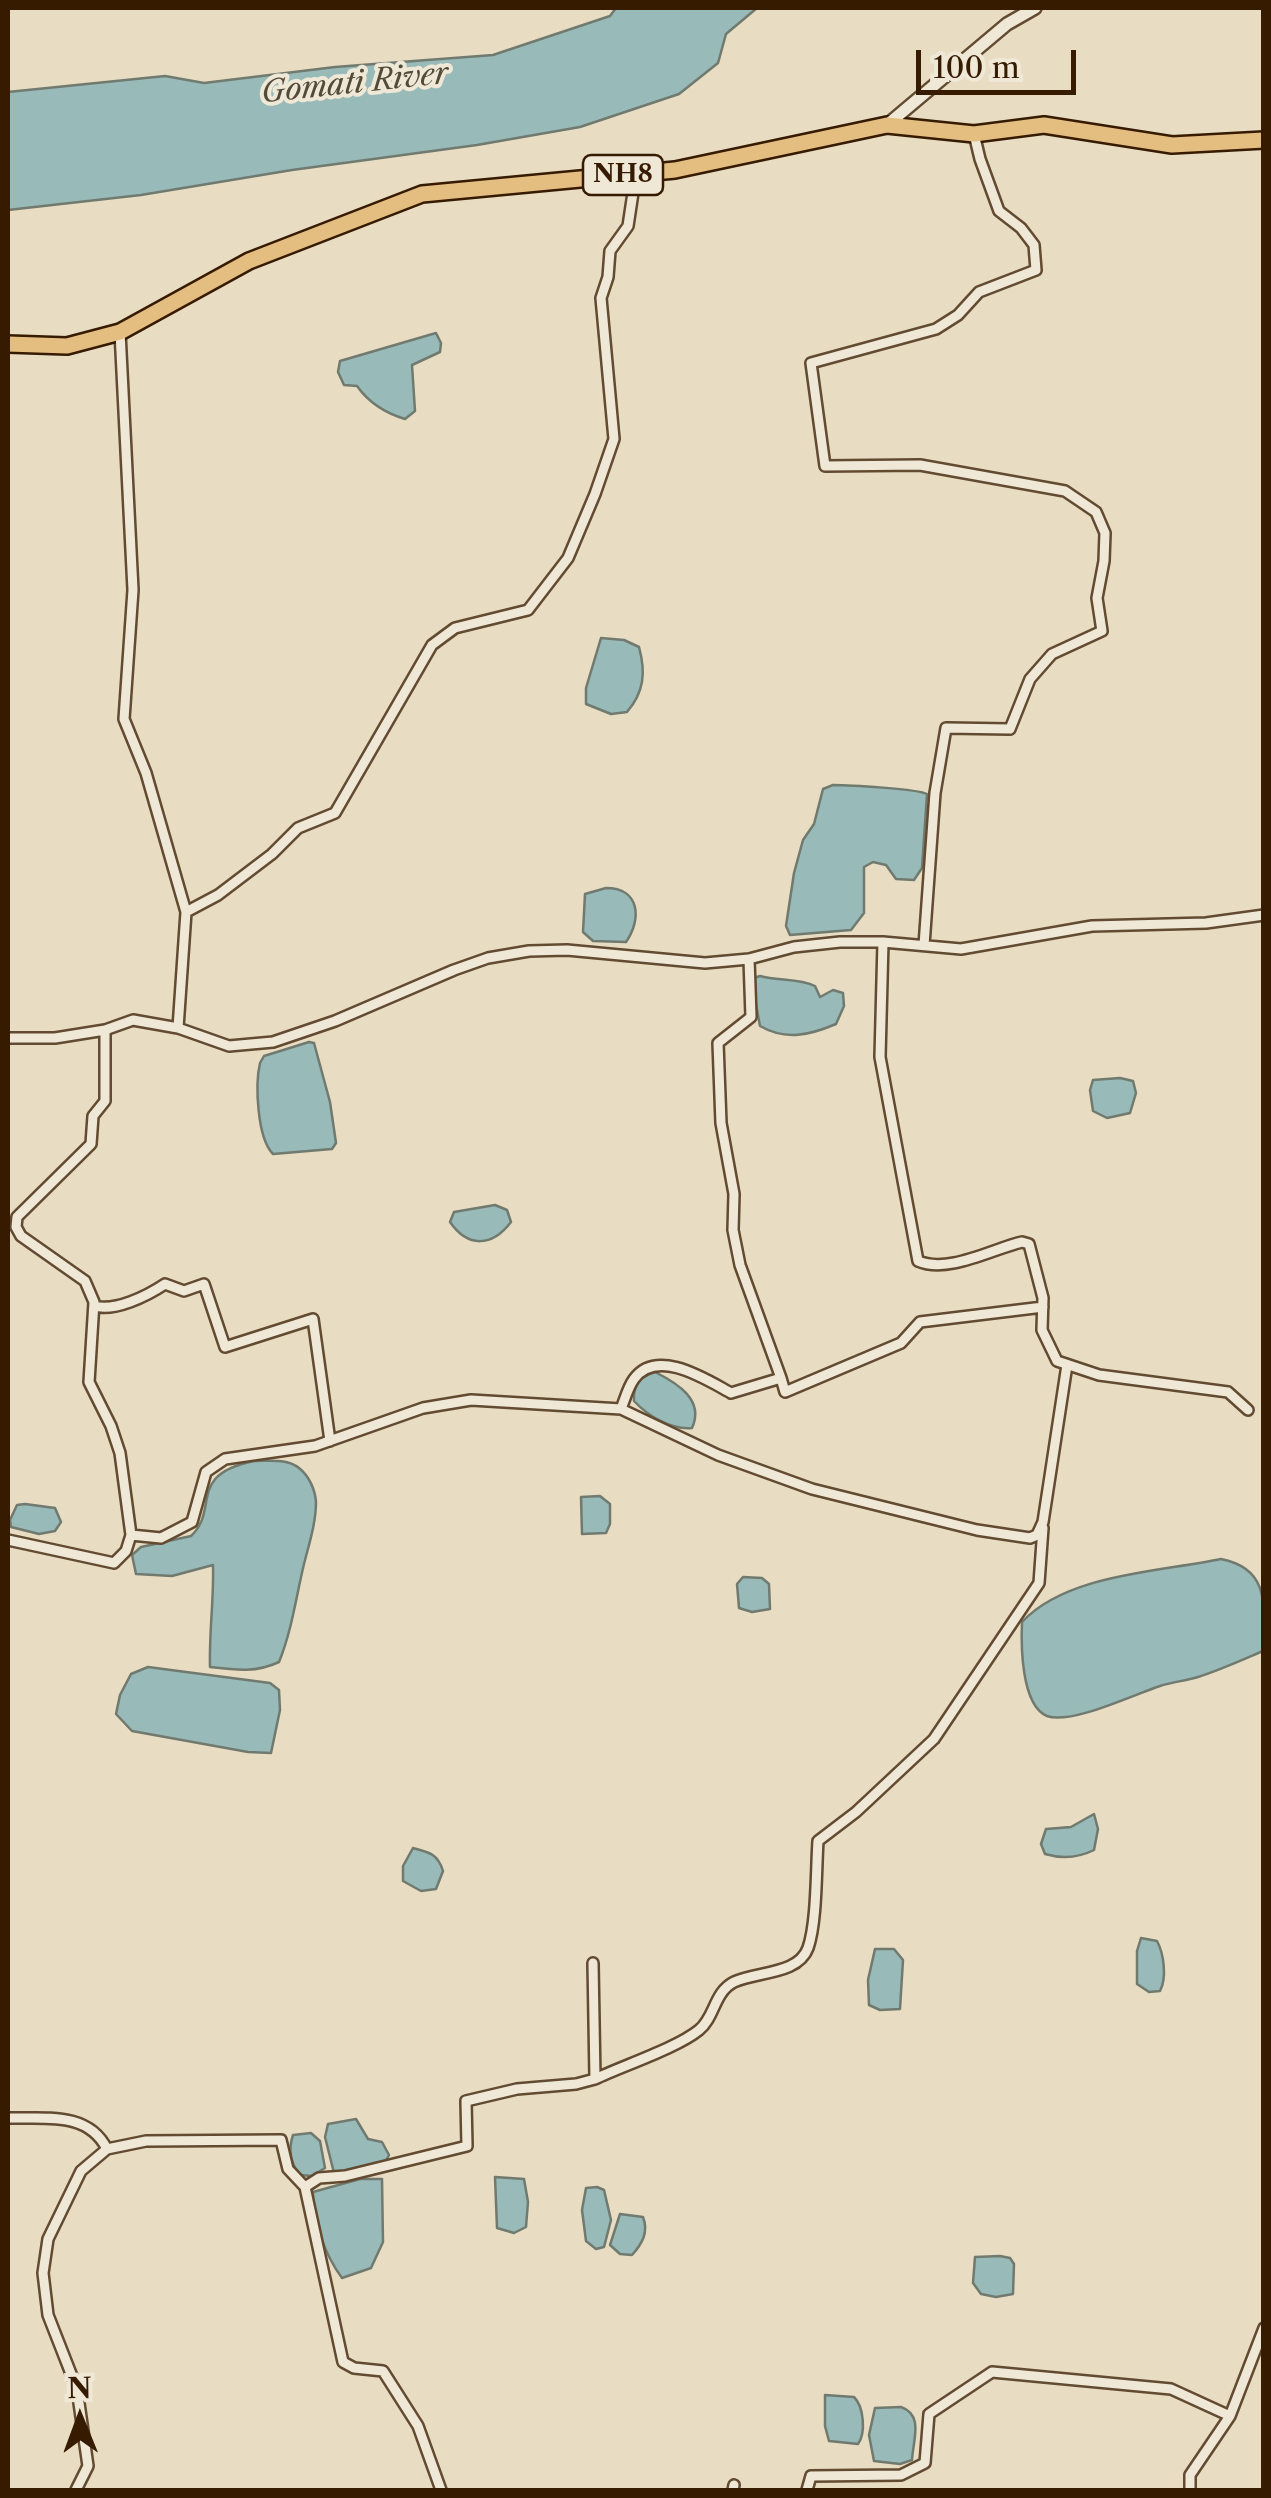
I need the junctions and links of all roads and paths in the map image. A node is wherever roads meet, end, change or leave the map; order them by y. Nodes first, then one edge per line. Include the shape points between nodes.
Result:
1 (1035, 8) edge
2 (887, 125) junction
3 (974, 134) junction
4 (1264, 140) edge
5 (636, 174) junction
6 (120, 332) junction
7 (8, 344) edge
8 (186, 912) junction
9 (1264, 916) edge
10 (883, 942) junction
11 (924, 944) junction
12 (749, 959) junction
13 (178, 1028) junction
14 (105, 1030) junction
15 (8, 1038) edge
16 (94, 1306) junction
17 (1042, 1307) junction
18 (1068, 1365) junction
19 (781, 1378) junction
20 (621, 1409) junction
21 (1248, 1410) dead end
22 (330, 1441) junction
23 (1043, 1522) junction
24 (131, 1535) junction
25 (8, 1540) edge
26 (593, 1964) dead end
27 (594, 2079) junction
28 (8, 2118) edge
29 (107, 2150) junction
30 (305, 2187) junction
31 (1264, 2328) edge
32 (1230, 2416) junction
33 (76, 2490) edge
34 (441, 2490) edge
35 (807, 2490) edge
36 (1190, 2490) edge

1 - 2 street
2 - 3 highway, NH8
2 - 5 highway, NH8
3 - 4 highway, NH8 via 1044,125 1172,145
3 - 11 street via 1000,211 1034,245 1036,270 979,292 936,329 811,363 825,466 920,465 1065,492 1096,512 1105,533 1098,598 1102,631 1052,654 1030,680 1010,729 946,728
5 - 6 highway, NH8 via 422,194 249,261
5 - 8 street via 628,226 610,251 601,298 614,439 568,558 528,610 455,628 432,645 335,814 298,828 218,895
6 - 7 highway, NH8 via 66,346
6 - 8 street via 133,590 124,719
8 - 13 street
9 - 11 street via 1092,926 961,949
10 - 11 street
10 - 12 street via 794,946
10 - 17 street via 880,1057 918,1262 929,1266 1030,1244
12 - 13 street via 705,963 529,951 454,970 273,1042 229,1046
12 - 19 street via 751,1017 718,1044 721,1123 740,1266
13 - 14 street via 133,1020
14 - 15 street
14 - 16 street via 105,1100 93,1116 92,1144 17,1218 16,1227 86,1281
16 - 22 street via 116,1306 165,1284 184,1290 204,1284 225,1347 313,1319
16 - 24 street via 88,1382 120,1453
17 - 18 street via 1042,1330 1056,1361
17 - 19 street via 920,1322 901,1343 785,1392
18 - 21 street via 1228,1392
18 - 23 street
19 - 20 street via 731,1394 692,1371 658,1366 632,1381
20 - 22 street via 471,1400 423,1408
20 - 23 street via 812,1489 1030,1538
22 - 24 street via 225,1459 206,1472 192,1522 161,1538
23 - 27 street via 1039,1583 950,1716 911,1762 818,1841 808,1948 801,1959 732,1982 700,2030
24 - 25 street via 114,1563
26 - 27 street
27 - 30 street via 466,2101 467,2146 320,2178
28 - 29 street via 87,2125
29 - 30 street via 146,2141 281,2140 288,2169
29 - 33 street via 81,2171 48,2239 43,2273 48,2315 77,2390 88,2466
30 - 34 street via 343,2362 383,2371 418,2426
31 - 32 street
32 - 35 street via 1172,2389 992,2372 928,2414 925,2463 900,2475 811,2476
32 - 36 street via 1190,2475

